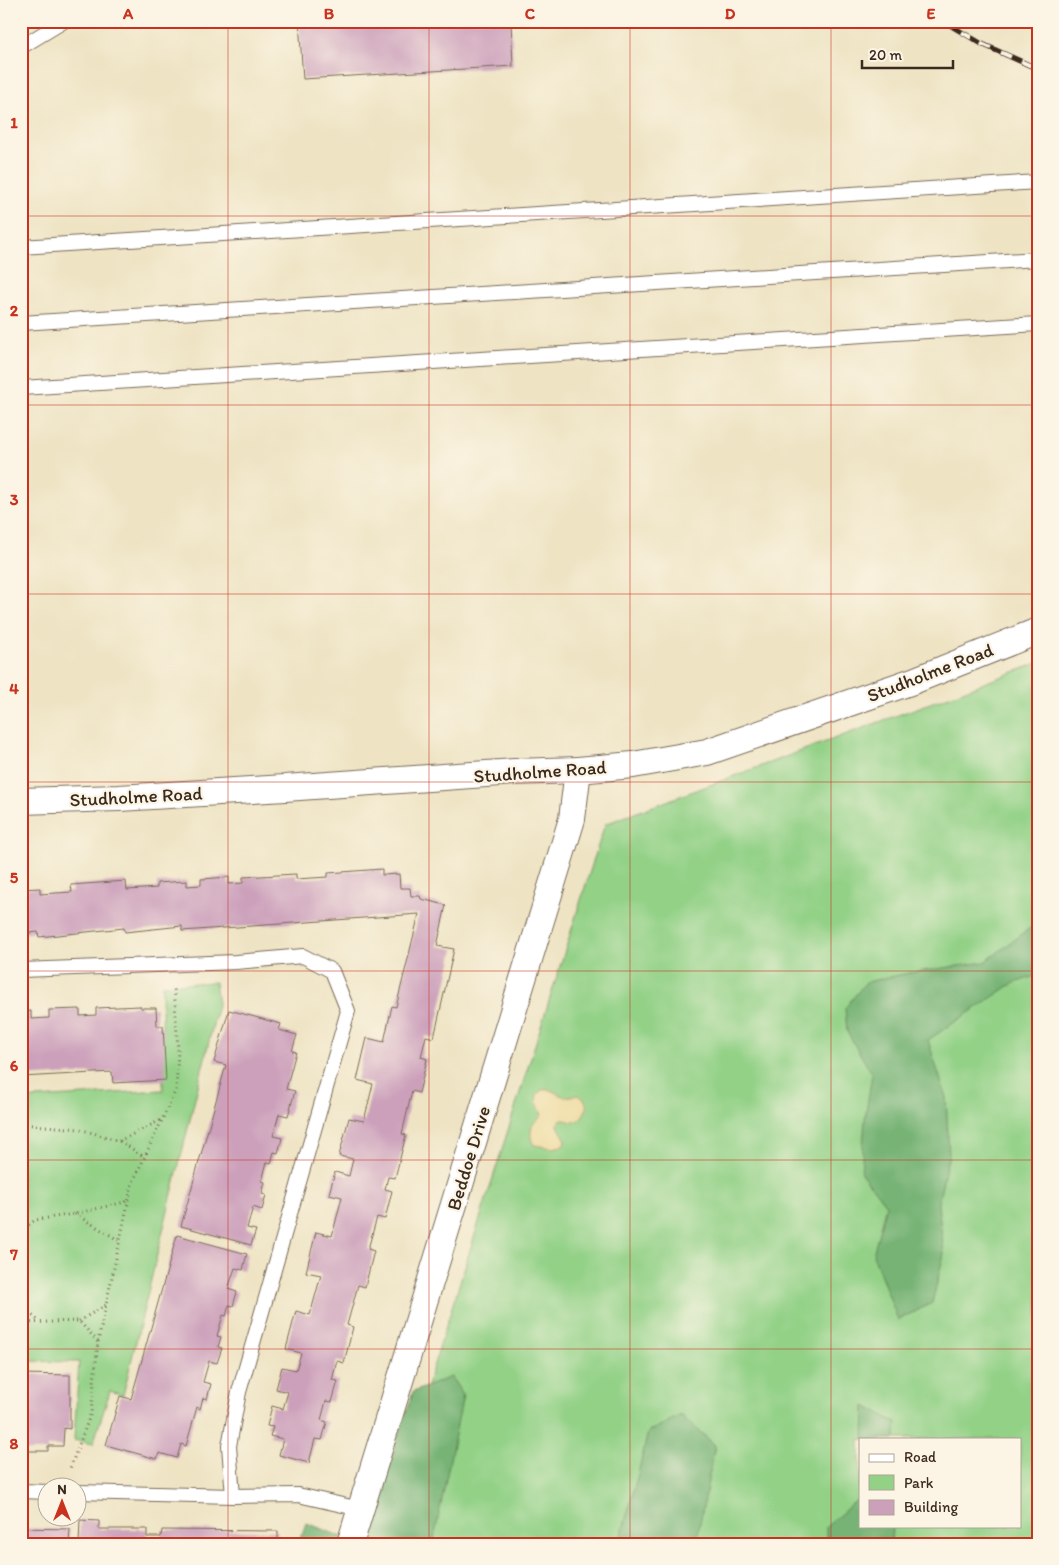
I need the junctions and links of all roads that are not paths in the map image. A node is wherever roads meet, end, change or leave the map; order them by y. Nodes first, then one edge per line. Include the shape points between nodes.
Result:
1 (64, 21) edge
2 (21, 47) edge
3 (1038, 182) edge
4 (21, 247) edge
5 (1038, 259) edge
6 (21, 322) edge
7 (1038, 324) edge
8 (21, 388) edge
9 (1038, 631) edge
10 (578, 770) junction
11 (21, 801) edge
12 (21, 970) edge
13 (21, 1491) edge
14 (38, 1492) edge
15 (88, 1492) edge
16 (233, 1496) junction
17 (360, 1509) junction
18 (350, 1544) edge

1 - 2 lane
3 - 4 lane
5 - 6 lane
7 - 8 lane
9 - 10 street, Studholme Road via 913,681 707,752 633,765
10 - 11 street, Studholme Road
10 - 17 street, Beddoe Drive via 572,819
12 - 16 lane via 236,962 303,956 332,972 348,1011 239,1392 229,1446
13 - 14 lane
15 - 16 lane
16 - 17 lane via 298,1495
17 - 18 street, Beddoe Drive

